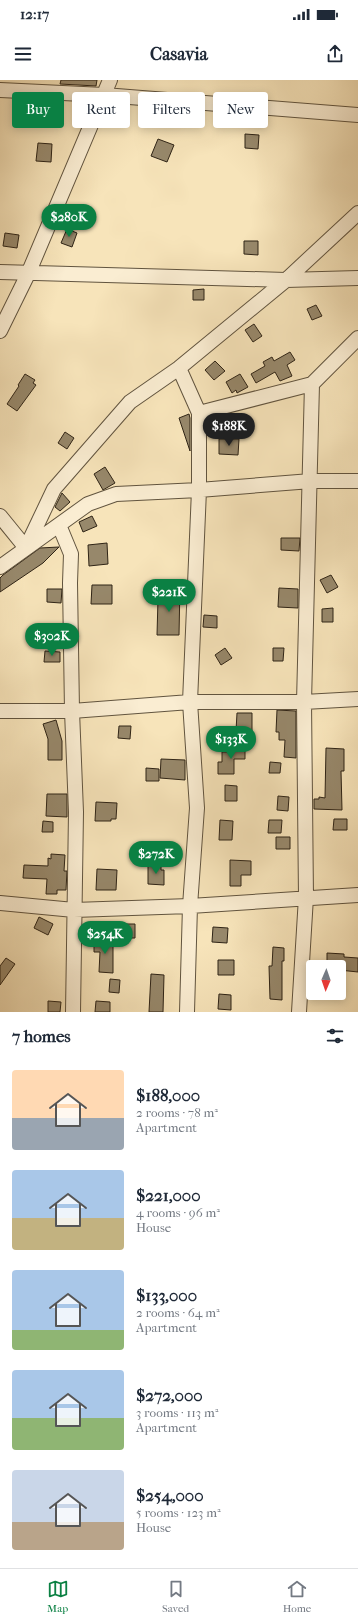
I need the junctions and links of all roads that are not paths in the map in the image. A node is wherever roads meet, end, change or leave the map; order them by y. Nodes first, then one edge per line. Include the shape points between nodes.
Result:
1 (110, 80) edge
2 (0, 90) edge
3 (105, 92) edge
4 (72, 93) edge
5 (130, 97) edge
6 (358, 115) edge
7 (90, 128) edge
8 (358, 213) edge
9 (0, 272) edge
10 (28, 274) junction
11 (358, 278) edge
12 (286, 280) junction
13 (0, 331) edge
14 (358, 338) edge
15 (179, 368) junction
16 (312, 384) junction
17 (199, 412) junction
18 (310, 481) junction
19 (358, 481) edge
20 (199, 490) junction
21 (0, 516) edge
22 (59, 525) junction
23 (26, 548) junction
24 (0, 567) edge
25 (358, 699) edge
26 (190, 702) junction
27 (304, 702) junction
28 (0, 711) edge
29 (72, 711) junction
30 (358, 895) edge
31 (306, 897) junction
32 (0, 903) edge
33 (190, 906) junction
34 (74, 910) junction
35 (73, 1012) edge
36 (187, 1012) edge
37 (299, 1012) edge

1 - 3 street
2 - 4 street
5 - 6 street
7 - 10 street
8 - 12 street
9 - 10 street
10 - 12 street
10 - 13 street
11 - 12 street
12 - 15 street
14 - 16 street
15 - 17 street
15 - 23 street via 130,402 54,489
16 - 17 street
16 - 18 street
17 - 20 street
18 - 19 street
18 - 20 street
18 - 27 street
20 - 22 street via 116,494 88,504
20 - 26 street
21 - 23 street
22 - 23 street
22 - 29 street via 71,554
23 - 24 street
25 - 27 street
26 - 27 street
26 - 29 street
26 - 33 street via 198,808
27 - 31 street
28 - 29 street
29 - 34 street via 76,812
30 - 31 street
31 - 33 street
31 - 37 street
32 - 34 street
33 - 34 street
33 - 36 street
34 - 35 street

